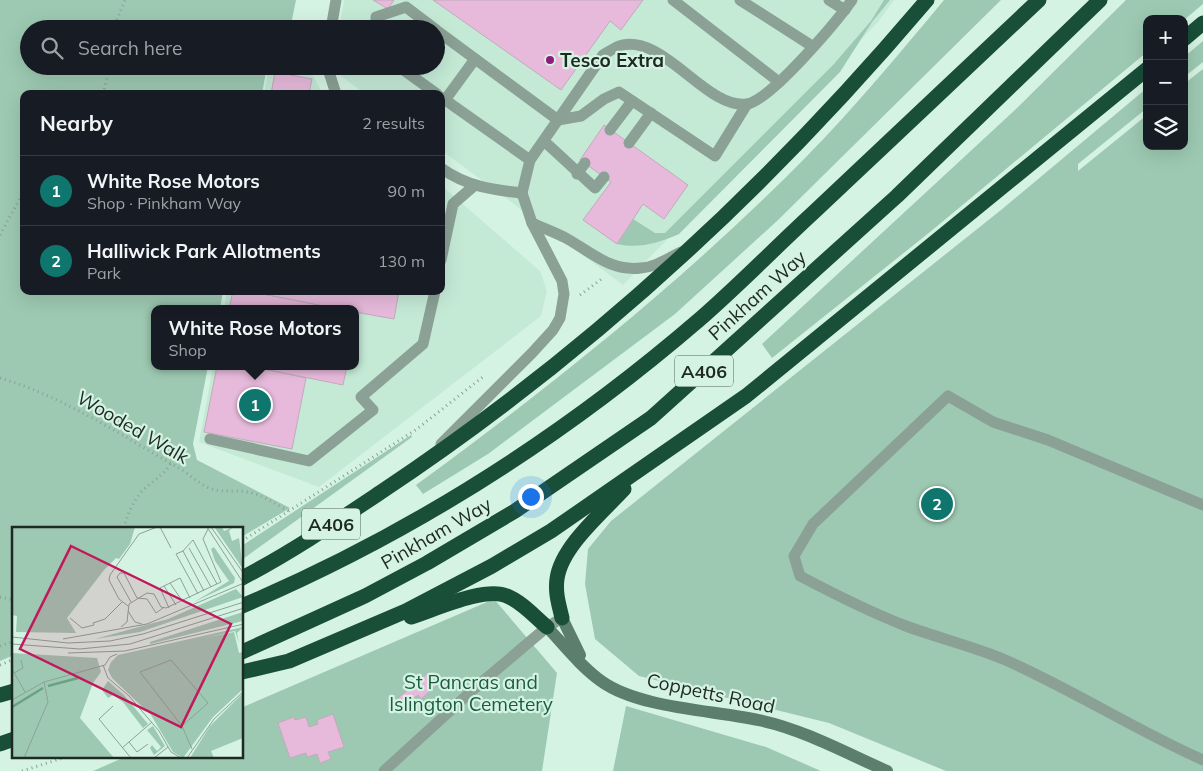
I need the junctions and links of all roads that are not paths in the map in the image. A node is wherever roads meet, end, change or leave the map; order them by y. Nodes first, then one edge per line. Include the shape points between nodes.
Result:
1 (336, 0) edge
2 (673, 0) edge
3 (740, 0) edge
4 (829, 0) edge
5 (852, 0) edge
6 (927, 0) edge
7 (1039, 0) edge
8 (1100, 0) edge
9 (845, 10) junction
10 (333, 20) edge
11 (376, 20) edge
12 (423, 20) edge
13 (1203, 23) edge
14 (445, 36) edge
15 (1188, 36) edge
16 (812, 46) junction
17 (475, 59) junction
18 (1143, 73) edge
19 (330, 75) edge
20 (410, 75) edge
21 (779, 82) junction
22 (335, 90) edge
23 (431, 90) edge
24 (445, 93) edge
25 (445, 100) edge
26 (632, 101) junction
27 (747, 104) junction
28 (651, 113) junction
29 (558, 120) junction
30 (610, 130) dead end
31 (544, 141) junction
32 (629, 143) dead end
33 (530, 160) junction
34 (585, 163) dead end
35 (445, 171) edge
36 (577, 174) junction
37 (604, 177) dead end
38 (474, 185) junction
39 (522, 193) junction
40 (532, 223) junction
41 (445, 241) edge
42 (692, 246) junction
43 (434, 295) edge
44 (210, 439) dead end
45 (418, 468) junction
46 (640, 472) junction
47 (1203, 505) edge
48 (244, 577) edge
49 (244, 605) edge
50 (562, 618) junction
51 (547, 627) junction
52 (352, 635) junction
53 (244, 651) edge
54 (587, 669) junction
55 (244, 672) edge
56 (12, 691) edge
57 (0, 695) edge
58 (12, 740) edge
59 (0, 744) edge
60 (1203, 760) edge
61 (384, 771) edge
62 (887, 771) edge

1 - 10 lane
2 - 21 lane
3 - 16 lane
4 - 9 lane
5 - 9 lane
6 - 42 highway via 777,166
7 - 49 highway, Pinkham Way / A406 via 700,319 585,410 508,464 402,528 332,565
8 - 53 highway, Pinkham Way / A406 via 897,196 651,418 515,511 427,563
9 - 16 lane
11 - 12 lane via 376,17 406,8
13 - 15 highway
14 - 17 lane
16 - 21 lane
17 - 24 lane
17 - 29 lane
18 - 46 highway via 746,396
19 - 22 lane
20 - 23 lane
21 - 27 lane
25 - 33 lane
26 - 28 lane
26 - 29 lane via 619,92 581,116
26 - 30 lane
27 - 28 lane via 715,156
27 - 29 lane via 726,101 647,47 620,46 602,55
28 - 32 lane
29 - 31 lane
31 - 33 lane
31 - 36 lane
33 - 39 lane
34 - 36 lane
35 - 38 lane
36 - 37 lane via 595,188
38 - 39 lane via 487,190
38 - 41 lane via 453,204
39 - 40 lane
40 - 42 lane via 617,267 654,266
40 - 45 lane via 562,281 563,308 553,330
42 - 45 highway via 553,367
43 - 44 lane via 423,344 361,397 373,410 309,460
45 - 48 highway, A406
46 - 50 highway via 566,553 557,578
46 - 52 highway via 492,566 406,612
47 - 60 lane via 1048,440 992,422 948,396 813,524 794,556 800,576 829,591 905,625 1001,658 1068,689 1169,745
50 - 51 lane
50 - 54 street, Coppetts Road
51 - 52 highway via 507,596 490,593
51 - 54 street, Coppetts Road
51 - 61 lane
52 - 55 highway via 290,661
54 - 62 street, Coppetts Road via 618,691 640,699 764,721
56 - 57 highway
58 - 59 highway

